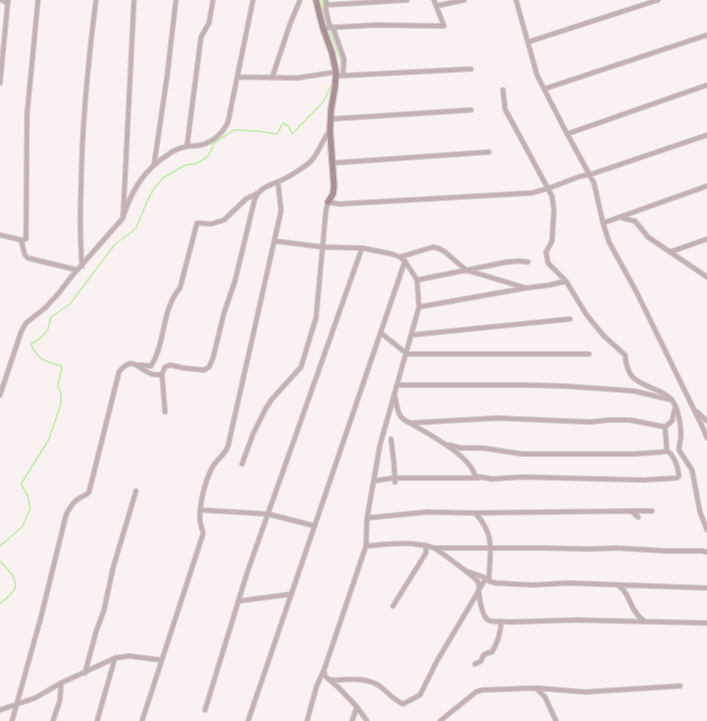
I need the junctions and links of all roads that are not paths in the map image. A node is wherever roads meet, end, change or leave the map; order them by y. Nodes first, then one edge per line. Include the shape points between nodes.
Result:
1 (1, 0) edge
2 (38, 0) edge
3 (96, 0) edge
4 (134, 0) edge
5 (176, 0) edge
6 (213, 0) edge
7 (253, 0) edge
8 (300, 0) edge
9 (316, 0) edge
10 (407, 0) edge
11 (434, 0) edge
12 (464, 0) edge
13 (516, 0) edge
14 (658, 0) edge
15 (8, 1) edge
16 (326, 2) edge
17 (436, 6) junction
18 (323, 28) junction
19 (333, 28) junction
20 (707, 35) edge
21 (528, 42) junction
22 (471, 69) dead end
23 (336, 74) junction
24 (343, 75) junction
25 (237, 77) junction
26 (272, 78) junction
27 (0, 83) edge
28 (707, 85) edge
29 (504, 90) dead end
30 (544, 90) junction
31 (471, 110) dead end
32 (331, 119) junction
33 (330, 131) junction
34 (567, 134) junction
35 (707, 135) edge
36 (187, 146) junction
37 (489, 152) dead end
38 (334, 163) junction
39 (154, 165) junction
40 (589, 175) junction
41 (278, 182) junction
42 (707, 186) edge
43 (548, 189) junction
44 (258, 193) junction
45 (328, 202) junction
46 (123, 218) junction
47 (622, 218) junction
48 (603, 223) junction
49 (0, 235) edge
50 (707, 239) edge
51 (21, 240) junction
52 (275, 241) junction
53 (322, 247) junction
54 (362, 248) junction
55 (670, 252) junction
56 (400, 257) junction
57 (405, 261) junction
58 (528, 262) dead end
59 (82, 266) junction
60 (77, 270) junction
61 (466, 270) junction
62 (707, 277) edge
63 (417, 280) junction
64 (566, 281) junction
65 (526, 288) junction
66 (419, 308) junction
67 (570, 319) dead end
68 (381, 333) junction
69 (411, 335) junction
70 (407, 354) junction
71 (589, 354) dead end
72 (138, 365) junction
73 (162, 374) junction
74 (398, 385) junction
75 (395, 394) junction
76 (0, 395) edge
77 (672, 400) junction
78 (676, 407) junction
79 (695, 411) junction
80 (165, 412) dead end
81 (707, 421) edge
82 (410, 423) junction
83 (665, 427) junction
84 (707, 438) edge
85 (391, 439) dead end
86 (441, 442) junction
87 (666, 450) junction
88 (242, 464) dead end
89 (484, 478) junction
90 (395, 480) junction
91 (374, 481) junction
92 (136, 491) dead end
93 (200, 510) junction
94 (652, 511) dead end
95 (631, 512) junction
96 (268, 514) junction
97 (475, 514) junction
98 (638, 517) dead end
99 (367, 518) junction
100 (315, 526) junction
101 (707, 530) edge
102 (424, 544) junction
103 (366, 546) junction
104 (434, 548) junction
105 (491, 548) junction
106 (707, 552) edge
107 (463, 569) junction
108 (488, 580) junction
109 (619, 586) junction
110 (707, 588) edge
111 (479, 590) junction
112 (292, 594) junction
113 (239, 601) junction
114 (393, 606) dead end
115 (501, 621) junction
116 (643, 621) junction
117 (707, 623) edge
118 (115, 658) junction
119 (161, 660) junction
120 (475, 664) dead end
121 (324, 670) junction
122 (85, 673) junction
123 (330, 680) junction
124 (61, 683) junction
125 (680, 686) dead end
126 (536, 688) junction
127 (16, 704) junction
128 (357, 707) junction
129 (0, 710) edge
130 (205, 710) dead end
131 (12, 721) edge
132 (53, 721) edge
133 (97, 721) edge
134 (142, 721) edge
135 (248, 721) edge
136 (307, 721) edge
137 (352, 721) edge
138 (366, 721) edge
139 (440, 721) edge
140 (556, 721) edge

1 - 15 street
2 - 51 street via 27,115 26,238
3 - 59 street via 88,59 82,142
4 - 46 street
5 - 39 street via 168,77
6 - 36 street via 209,23 202,37
7 - 25 street
8 - 26 street
9 - 18 street
10 - 16 street
11 - 17 street
12 - 17 street
13 - 21 street
14 - 21 street
15 - 27 street
16 - 19 street via 328,24
17 - 19 street via 444,26 376,25
18 - 19 street
18 - 23 street
19 - 24 street via 344,59
20 - 30 street
21 - 30 street via 537,76
22 - 24 street
23 - 24 street
23 - 26 street
23 - 32 street
25 - 26 street
25 - 36 street via 225,129 212,140 200,145
28 - 34 street
29 - 43 street via 505,108
30 - 34 street
31 - 32 street
32 - 33 street
33 - 38 street
33 - 41 street via 311,161
34 - 40 street
35 - 40 street
36 - 39 street via 169,153
37 - 38 street
38 - 45 street via 333,194
39 - 46 street via 136,184
40 - 43 street
40 - 48 street via 594,183
41 - 44 street via 264,187
41 - 52 street via 281,211
42 - 47 street
43 - 45 street via 532,193 339,204
43 - 64 street via 554,210 552,241 546,256 548,263
44 - 72 street via 246,199 224,220 211,224 197,223 180,288 174,295 168,311 157,357 151,366
44 - 73 street via 209,366 204,370 170,365 165,367
45 - 53 street
46 - 59 street
47 - 48 street
47 - 55 street via 635,221 648,237
48 - 79 street via 609,242
49 - 51 street
50 - 55 street
51 - 60 street via 28,258
52 - 53 street
52 - 93 street via 228,446 208,474
53 - 54 street
53 - 88 street via 316,318 301,367 266,408
54 - 56 street
54 - 96 street
55 - 62 street
56 - 57 street
56 - 61 street via 433,247 440,249
57 - 63 street
57 - 68 street
58 - 61 street via 507,262
59 - 60 street
60 - 76 street via 45,308 26,323
61 - 63 street
61 - 65 street
63 - 66 street
64 - 65 street
64 - 77 street via 586,314 603,335 626,355 630,376
65 - 66 street
66 - 69 street
67 - 69 street
68 - 70 street
68 - 100 street
69 - 70 street
70 - 71 street
70 - 74 street
72 - 73 street via 151,374
72 - 127 street via 129,364 119,372 89,492 71,506 66,515
73 - 80 street
74 - 75 street
74 - 77 street via 564,386 634,391
75 - 82 street via 399,414 403,420
75 - 91 street via 380,446
77 - 78 street
78 - 83 street via 672,421
78 - 101 street via 681,435 679,450 692,470 700,512
79 - 81 street
79 - 84 street
82 - 83 street via 498,418 590,422 630,420
82 - 86 street
83 - 87 street
85 - 90 street
86 - 87 street via 460,448 483,448 522,454 634,454
86 - 89 street via 463,459 474,471 475,476
87 - 89 street via 672,454 678,468 677,478
89 - 90 street
90 - 91 street
91 - 99 street
92 - 122 street
93 - 96 street
93 - 119 street via 203,534
94 - 95 street
95 - 97 street
95 - 98 street
96 - 100 street
96 - 113 street
97 - 99 street via 427,512
97 - 105 street via 483,522
99 - 103 street
100 - 112 street
102 - 103 street
102 - 104 street
102 - 114 street via 426,553
103 - 121 street
104 - 105 street
104 - 107 street
105 - 106 street via 616,548
105 - 108 street
107 - 108 street
107 - 111 street via 477,581
108 - 109 street via 533,585 568,583
108 - 111 street
109 - 110 street
109 - 116 street via 624,589 637,616
111 - 115 street via 486,618
111 - 123 street via 416,698 403,704 373,681
112 - 113 street
112 - 135 street
113 - 130 street
115 - 116 street
115 - 120 street via 496,646
116 - 117 street
118 - 119 street via 129,656
118 - 122 street
118 - 133 street
119 - 134 street
121 - 123 street via 325,676
121 - 136 street
122 - 124 street
123 - 128 street
124 - 127 street via 35,698
124 - 132 street via 60,700
125 - 126 street via 585,692
126 - 139 street via 476,692
126 - 140 street via 545,697
127 - 129 street
127 - 131 street
128 - 137 street
128 - 138 street

